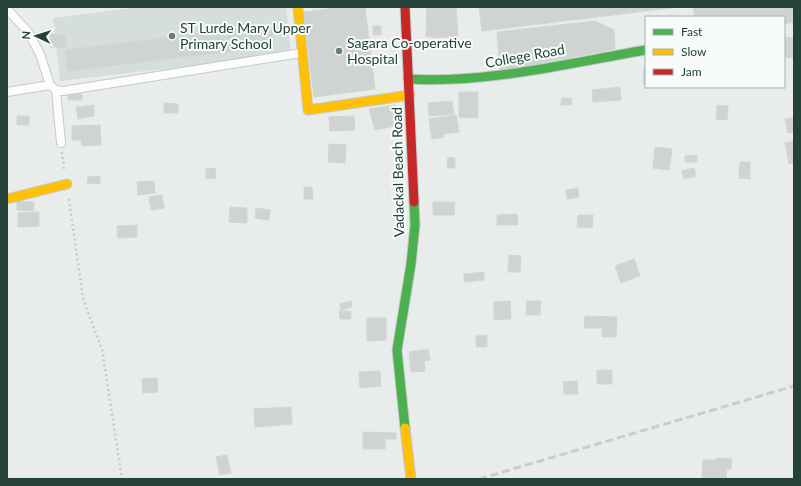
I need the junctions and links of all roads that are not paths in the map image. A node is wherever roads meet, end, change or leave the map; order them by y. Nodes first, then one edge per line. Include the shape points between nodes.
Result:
1 (405, 7) edge
2 (298, 8) edge
3 (7, 9) edge
4 (645, 50) edge
5 (302, 53) junction
6 (408, 79) junction
7 (53, 87) junction
8 (7, 92) edge
9 (410, 95) junction
10 (61, 143) road end
11 (67, 184) road end
12 (7, 199) edge
13 (411, 479) edge

1 - 6 street, Vadackal Beach Road
2 - 5 street
3 - 7 lane via 28,32
4 - 6 street, College Road via 474,79
5 - 7 lane via 63,91
5 - 9 street via 308,110
6 - 9 street, Vadackal Beach Road
7 - 8 lane
7 - 10 lane
9 - 13 street, Vadackal Beach Road via 415,225 397,350
11 - 12 street

